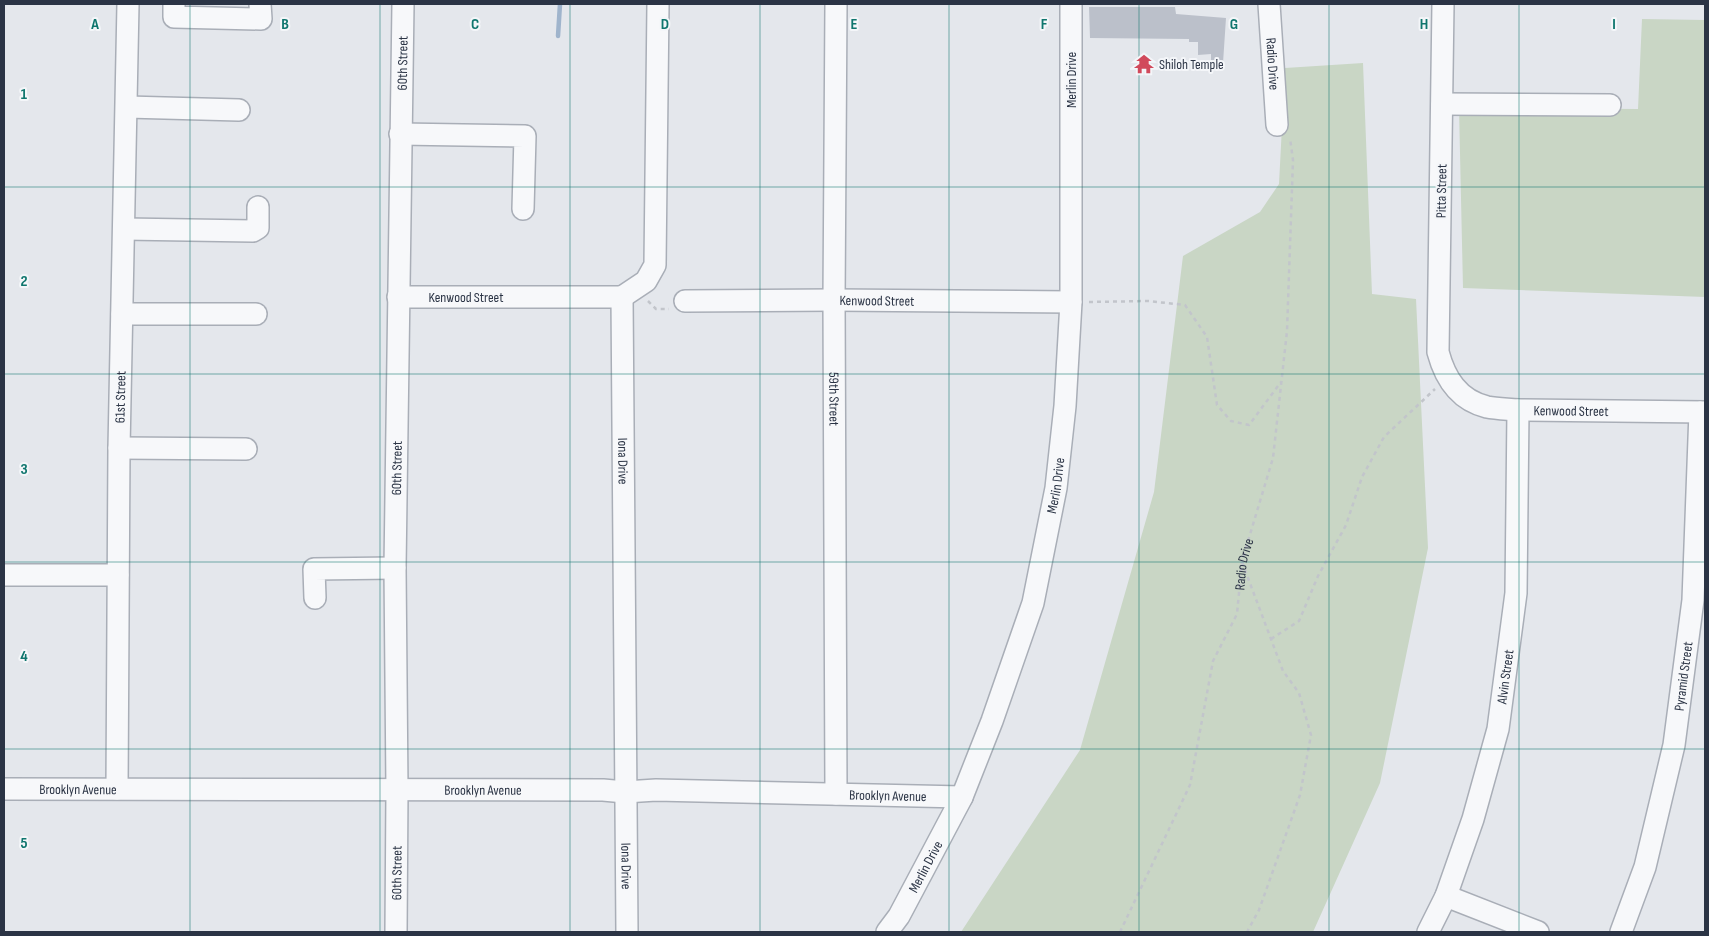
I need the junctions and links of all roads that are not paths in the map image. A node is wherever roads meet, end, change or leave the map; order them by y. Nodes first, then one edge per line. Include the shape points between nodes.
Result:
1 (128, 4) edge
2 (174, 4) edge
3 (260, 4) edge
4 (403, 4) edge
5 (658, 4) edge
6 (836, 4) edge
7 (1071, 4) edge
8 (1269, 4) edge
9 (1443, 4) edge
10 (1442, 104) junction
11 (1610, 105) dead end
12 (127, 107) junction
13 (240, 110) dead end
14 (1277, 125) road end
15 (400, 134) junction
16 (258, 207) dead end
17 (523, 209) dead end
18 (124, 229) junction
19 (629, 294) junction
20 (398, 297) junction
21 (834, 300) junction
22 (685, 301) road end
23 (1071, 302) junction
24 (122, 314) junction
25 (256, 314) dead end
26 (1447, 377) joint
27 (1518, 410) junction
28 (1703, 412) edge
29 (120, 448) junction
30 (246, 449) dead end
31 (395, 568) junction
32 (4, 575) edge
33 (118, 575) junction
34 (315, 598) dead end
35 (4, 789) edge
36 (117, 789) junction
37 (397, 790) junction
38 (625, 792) junction
39 (836, 794) junction
40 (962, 798) junction
41 (1446, 896) junction
42 (396, 932) edge
43 (627, 932) edge
44 (887, 932) edge
45 (1428, 932) edge
46 (1538, 932) edge
47 (1621, 932) edge

1 - 12 street, 61st Street
2 - 3 street via 174,17 260,19
4 - 15 street, 60th Street
5 - 19 street via 655,265 646,280
6 - 21 street, 59th Street
7 - 23 street, Merlin Drive
8 - 14 street, Radio Drive
9 - 10 street, Pitta Street
10 - 11 street
10 - 26 street, Pitta Street via 1438,352
12 - 13 street
12 - 18 street, 61st Street
15 - 17 street via 525,136
15 - 20 street, 60th Street
16 - 18 street via 258,228 253,231
18 - 24 street, 61st Street
19 - 20 street, Kenwood Street
19 - 38 street, Iona Drive
20 - 31 street, 60th Street
21 - 22 street, Kenwood Street
21 - 23 street, Kenwood Street
21 - 39 street, 59th Street
23 - 40 street, Merlin Drive via 1056,488 1032,603 992,722
24 - 25 street
24 - 29 street, 61st Street
26 - 27 street, Kenwood Street via 1459,392 1471,400 1487,407
27 - 28 street, Kenwood Street
27 - 41 street, Alvin Street via 1516,592 1498,729 1473,819
28 - 47 street, Pyramid Street via 1693,600 1674,745 1645,866
29 - 30 street
29 - 33 street, 61st Street
31 - 34 street via 314,569
31 - 37 street, 60th Street
32 - 33 street
33 - 36 street, 61st Street
35 - 36 street, Brooklyn Avenue
36 - 37 street, Brooklyn Avenue
37 - 38 street, Brooklyn Avenue
37 - 42 street, 60th Street
38 - 39 street, Brooklyn Avenue
38 - 43 street, Iona Drive
39 - 40 street, Brooklyn Avenue
40 - 44 street, Merlin Drive via 899,916
41 - 45 street, Alvin Street
41 - 46 street

